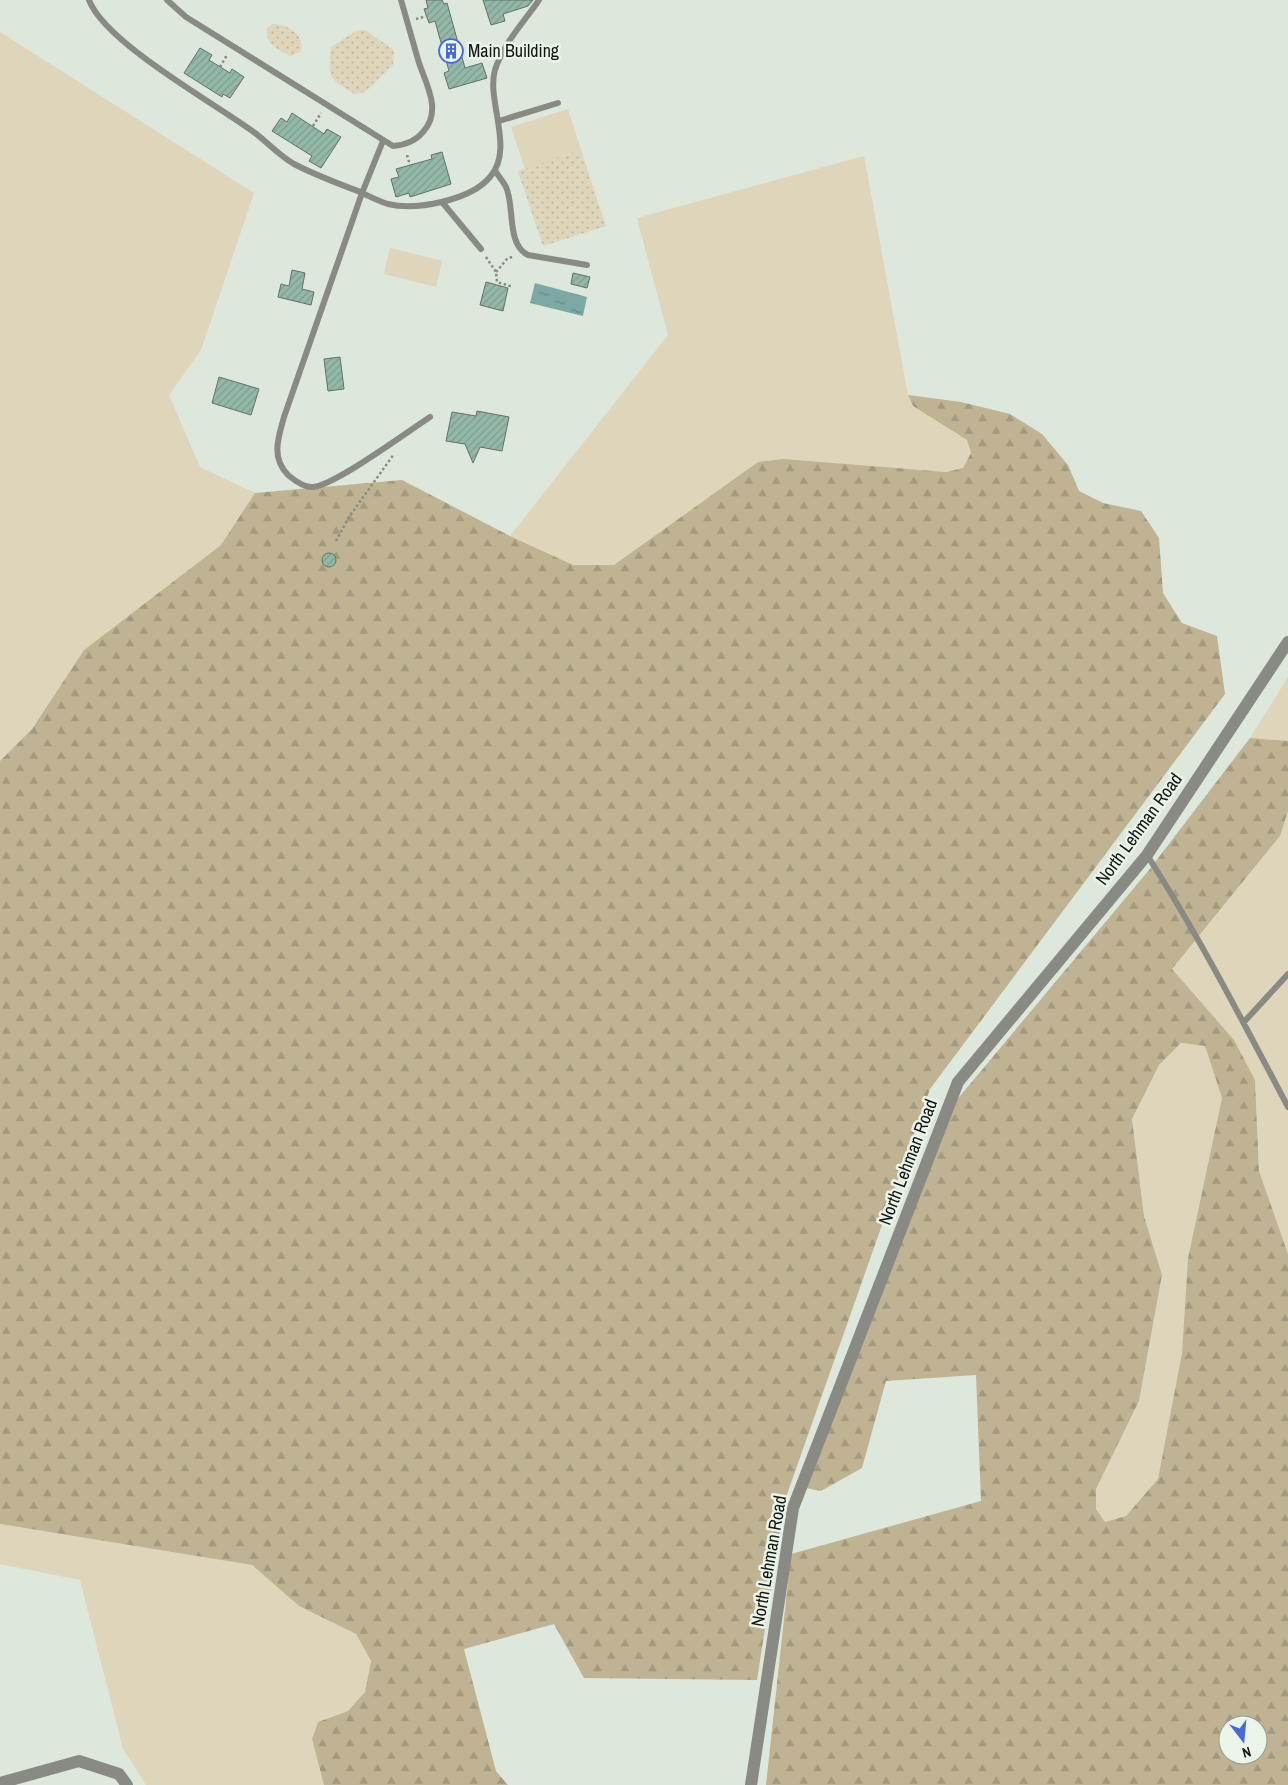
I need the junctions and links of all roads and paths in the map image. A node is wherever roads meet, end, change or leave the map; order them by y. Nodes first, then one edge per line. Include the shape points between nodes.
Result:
1 (89, 0) edge
2 (167, 0) edge
3 (401, 0) edge
4 (539, 0) edge
5 (412, 13) dead end
6 (426, 16) dead end
7 (230, 52) dead end
8 (220, 67) dead end
9 (558, 103) dead end
10 (314, 107) dead end
11 (499, 121) junction
12 (312, 126) dead end
13 (383, 141) junction
14 (401, 154) dead end
15 (410, 165) dead end
16 (495, 170) junction
17 (362, 193) junction
18 (442, 202) junction
19 (481, 249) joint
20 (522, 251) junction
21 (587, 265) dead end
22 (496, 272) junction
23 (513, 287) dead end
24 (430, 417) dead end
25 (397, 438) junction
26 (336, 541) dead end
27 (1288, 642) edge
28 (1147, 854) junction
29 (1288, 974) edge
30 (1244, 1022) junction
31 (1288, 1106) edge
32 (0, 1783) edge
33 (127, 1785) edge
34 (751, 1785) edge

1 - 17 lane via 104,24 163,72 255,133 292,163
2 - 13 lane via 186,17
3 - 13 lane via 433,108 430,125 419,137 405,145 393,146
4 - 11 lane via 506,47 494,72
5 - 6 path via 414,20
7 - 8 path
9 - 11 lane
10 - 12 path via 322,112
11 - 16 lane via 499,157
13 - 17 lane
14 - 15 path via 407,152
16 - 18 lane via 478,187
16 - 20 lane via 506,188 517,242
17 - 18 lane via 387,204 422,206
17 - 25 lane via 284,417 277,443 277,459 295,481 310,487 318,486 335,479
18 - 19 lane
19 - 22 path
20 - 21 lane via 528,255
20 - 22 path via 507,259
22 - 23 path via 497,282
24 - 25 lane
25 - 26 path via 394,456 349,517
27 - 28 street, North Lehman Road
28 - 30 lane
28 - 34 street, North Lehman Road via 958,1082 793,1508
29 - 30 lane
30 - 31 lane
32 - 33 street via 79,1761 119,1774

